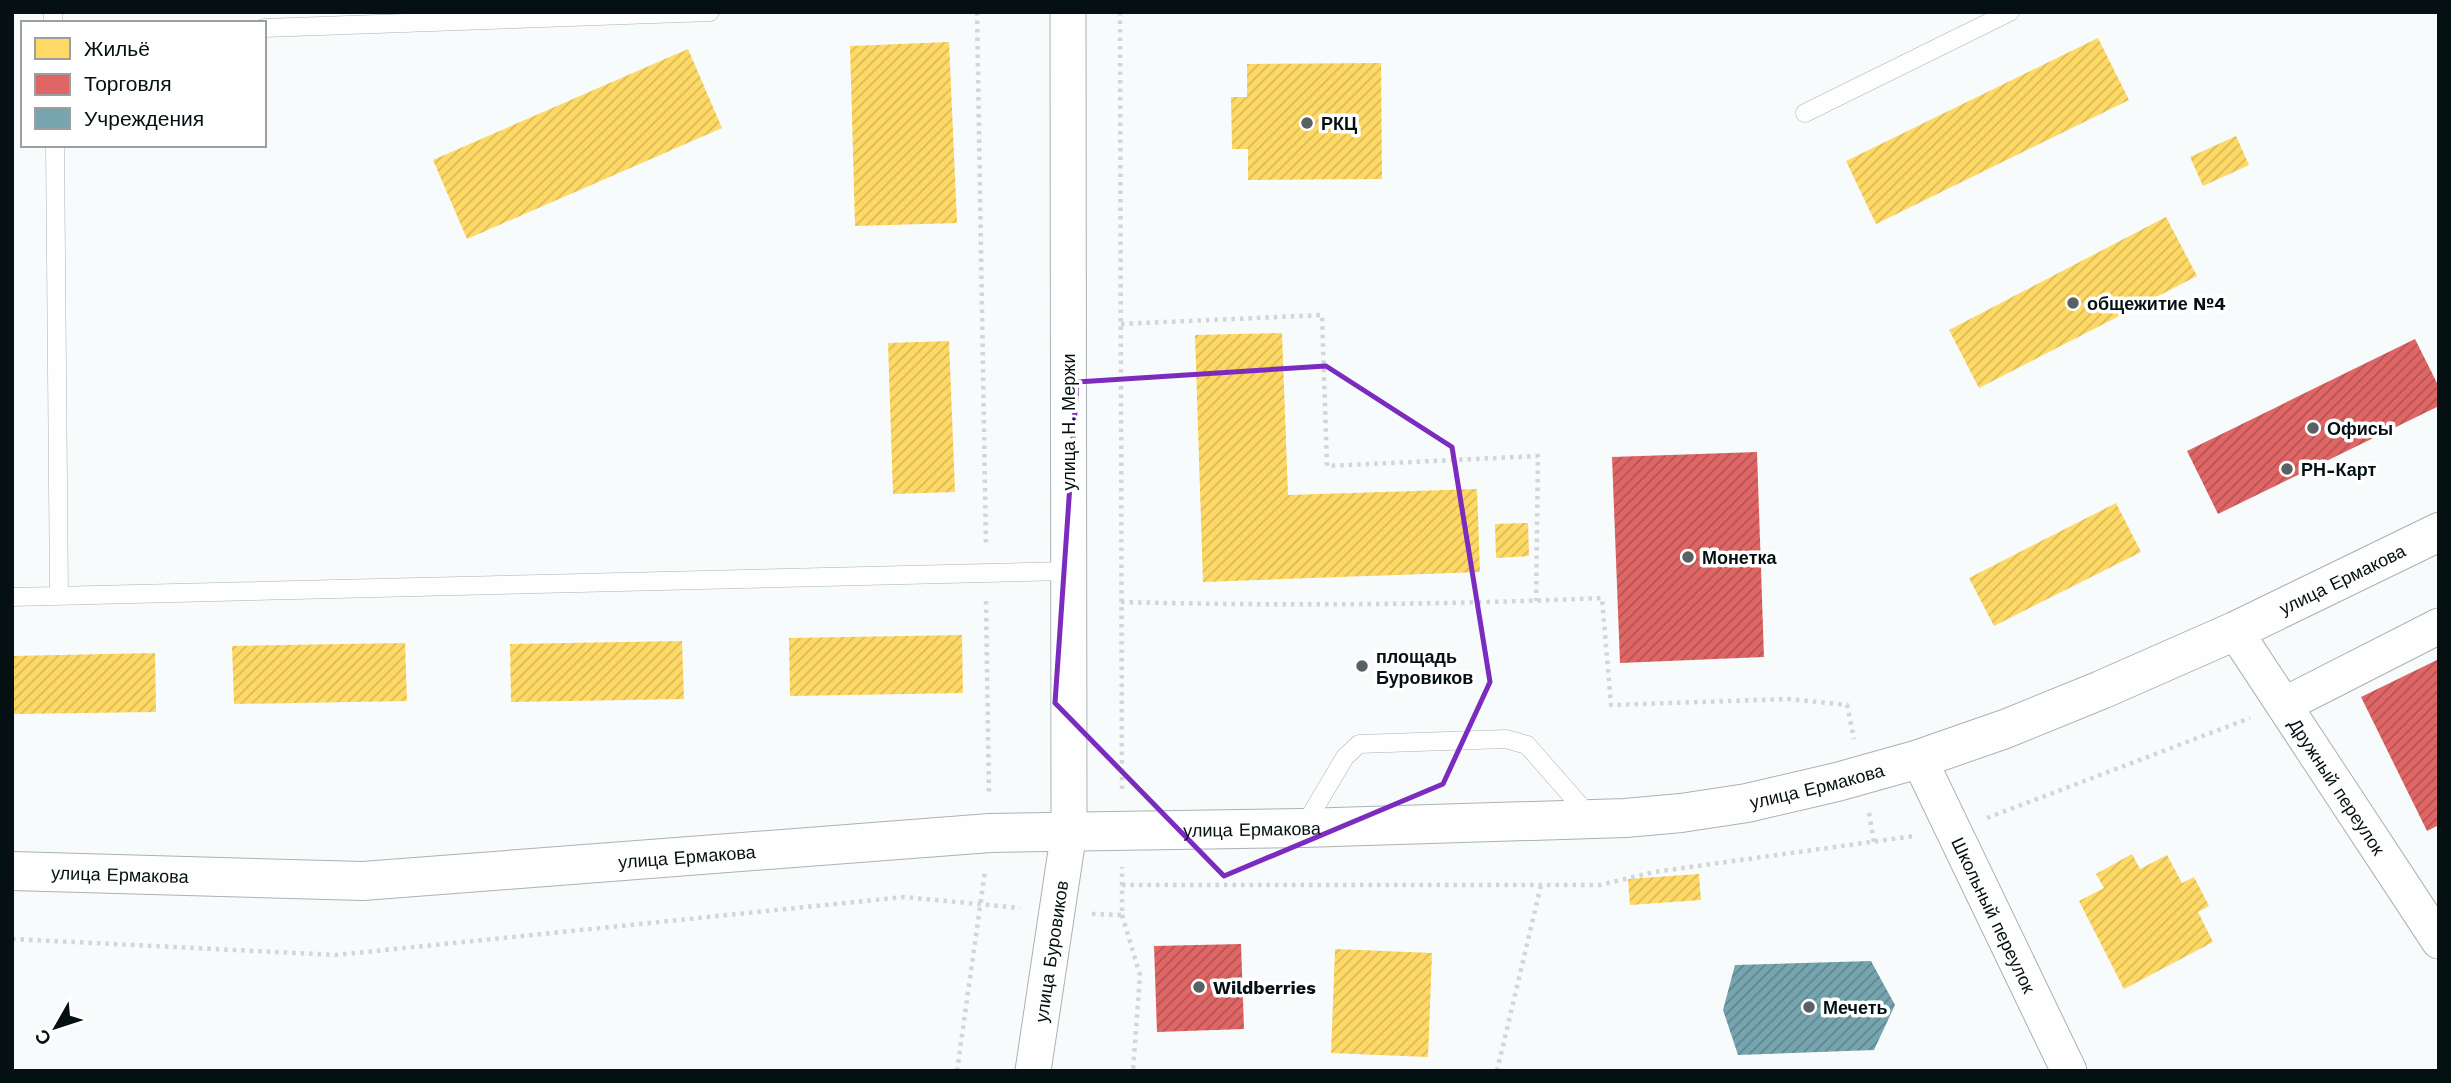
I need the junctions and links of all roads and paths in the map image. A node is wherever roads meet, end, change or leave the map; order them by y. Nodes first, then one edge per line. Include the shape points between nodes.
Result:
1 (710, 12) edge
2 (1068, 12) edge
3 (1120, 12) edge
4 (2010, 12) edge
5 (685, 13) edge
6 (266, 27) edge
7 (1805, 113) dead end
8 (55, 147) edge
9 (1121, 324) junction
10 (2439, 532) edge
11 (1068, 571) junction
12 (59, 596) junction
13 (12, 597) edge
14 (1536, 601) junction
15 (1121, 602) junction
16 (2439, 626) edge
17 (2235, 631) junction
18 (1789, 699) dead end
19 (2284, 705) junction
20 (1919, 759) junction
21 (1591, 818) junction
22 (1303, 828) junction
23 (1069, 831) junction
24 (1122, 831) junction
25 (12, 871) edge
26 (1541, 885) dead end
27 (1057, 911) junction
28 (1122, 915) junction
29 (12, 939) edge
30 (2439, 941) edge
31 (1033, 1071) edge
32 (1133, 1071) edge
33 (1497, 1071) edge
34 (2069, 1071) edge

1 - 5 lane
2 - 11 street, улица Н. Мержи
3 - 9 path
4 - 7 lane
5 - 6 lane
8 - 12 lane
9 - 14 path via 1322,315 1327,466 1538,457
9 - 15 path
10 - 17 street, улица Ермакова
11 - 12 lane
11 - 23 street, улица Н. Мержи
12 - 13 lane
14 - 15 path via 1288,606
14 - 18 path via 1602,598 1611,705
15 - 24 path
16 - 19 street
17 - 19 street, Дружный переулок
17 - 20 street, улица Ермакова via 2101,691
19 - 30 street, Дружный переулок
20 - 21 street, улица Ермакова via 1746,803
20 - 34 street, Школьный переулок
21 - 22 street, улица Ермакова
21 - 22 lane via 1527,745 1506,739 1359,744 1345,757
22 - 24 street, улица Ермакова
23 - 24 street, улица Ермакова
23 - 25 street, улица Ермакова via 990,833 363,881
23 - 27 street, улица Буровиков
24 - 28 path
26 - 33 path
27 - 28 path
27 - 29 path via 904,897 336,955
27 - 31 street, улица Буровиков
28 - 32 path via 1140,975

